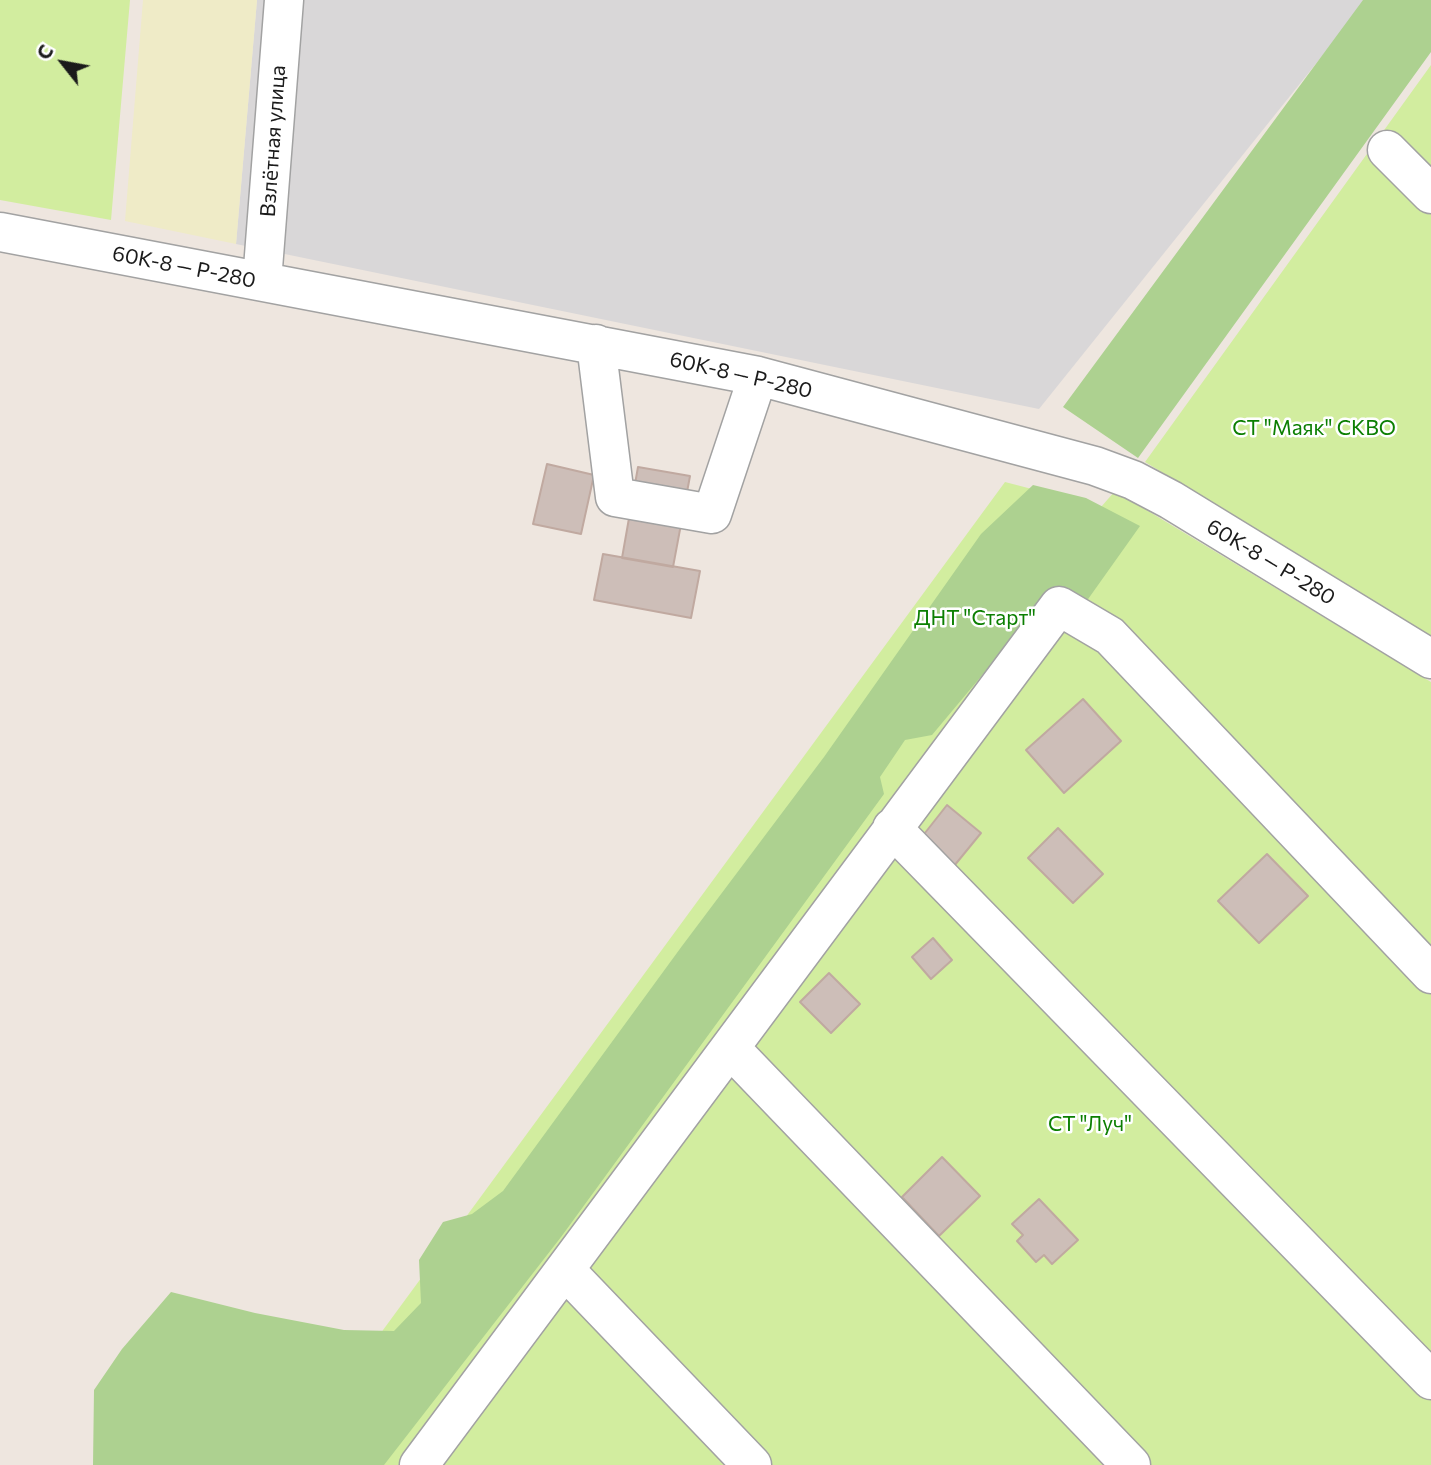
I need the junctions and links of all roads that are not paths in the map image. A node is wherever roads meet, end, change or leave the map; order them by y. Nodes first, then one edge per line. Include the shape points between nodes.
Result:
1 (284, 0) edge
2 (1387, 150) dead end
3 (1431, 194) edge
4 (0, 232) edge
5 (262, 281) junction
6 (596, 344) junction
7 (758, 376) junction
8 (1431, 659) edge
9 (892, 828) junction
10 (1431, 974) edge
11 (730, 1048) junction
12 (566, 1271) junction
13 (1431, 1380) edge
14 (419, 1465) edge
15 (751, 1465) edge
16 (1131, 1465) edge

1 - 5 street, Взлётная улица
2 - 3 street
4 - 5 street, 60К-8 — Р-280
5 - 6 street, 60К-8 — Р-280
6 - 7 street, 60К-8 — Р-280
6 - 7 street via 615,497 712,514
7 - 8 street, 60К-8 — Р-280 via 1133,480
9 - 10 street via 1059,606 1110,636
9 - 11 street
9 - 13 street
11 - 12 street
11 - 16 street
12 - 14 street
12 - 15 street

